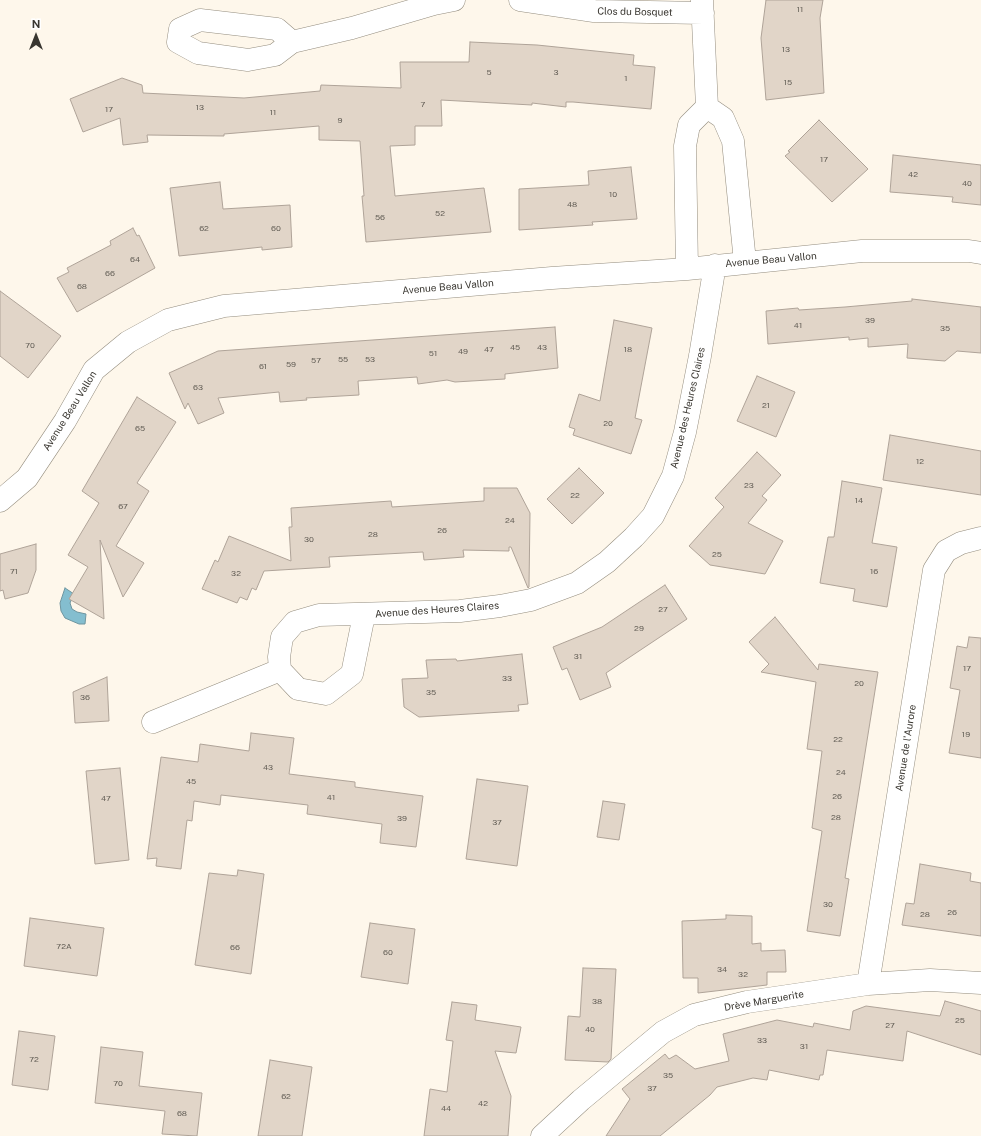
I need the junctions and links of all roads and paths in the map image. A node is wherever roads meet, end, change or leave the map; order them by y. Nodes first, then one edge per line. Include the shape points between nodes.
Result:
1 (454, 0) edge
2 (520, 0) edge
3 (703, 7) edge
4 (292, 42) dead end
5 (708, 108) junction
6 (981, 253) edge
7 (745, 262) junction
8 (715, 265) junction
9 (687, 269) junction
10 (0, 501) edge
11 (981, 538) edge
12 (364, 615) junction
13 (280, 670) junction
14 (153, 722) dead end
15 (981, 983) edge
16 (868, 984) junction
17 (542, 1136) edge

1 - 4 street
2 - 3 street, Clos du Bosquet via 594,11
3 - 5 street
5 - 7 street via 723,118 733,141
5 - 9 street via 689,125 685,146
6 - 7 street, Avenue Beau Vallon via 862,251
7 - 8 street, Avenue Beau Vallon
8 - 9 street, Avenue Beau Vallon
8 - 12 street, Avenue des Heures Claires via 685,432 673,476 653,516 634,537 607,562 577,583 531,600 460,610
9 - 10 street, Avenue Beau Vallon via 224,306 168,320 128,342 94,370 65,422 27,478
11 - 16 street, Avenue de l'Aurore via 961,543 946,551 934,570
12 - 13 street, Avenue des Heures Claires via 319,615 294,622 282,637
12 - 13 street, Avenue des Heures Claires via 352,674 326,694 298,689
13 - 14 street
15 - 16 street, Drève Marguerite via 930,980
16 - 17 street, Drève Marguerite via 747,1002 694,1015 663,1032

